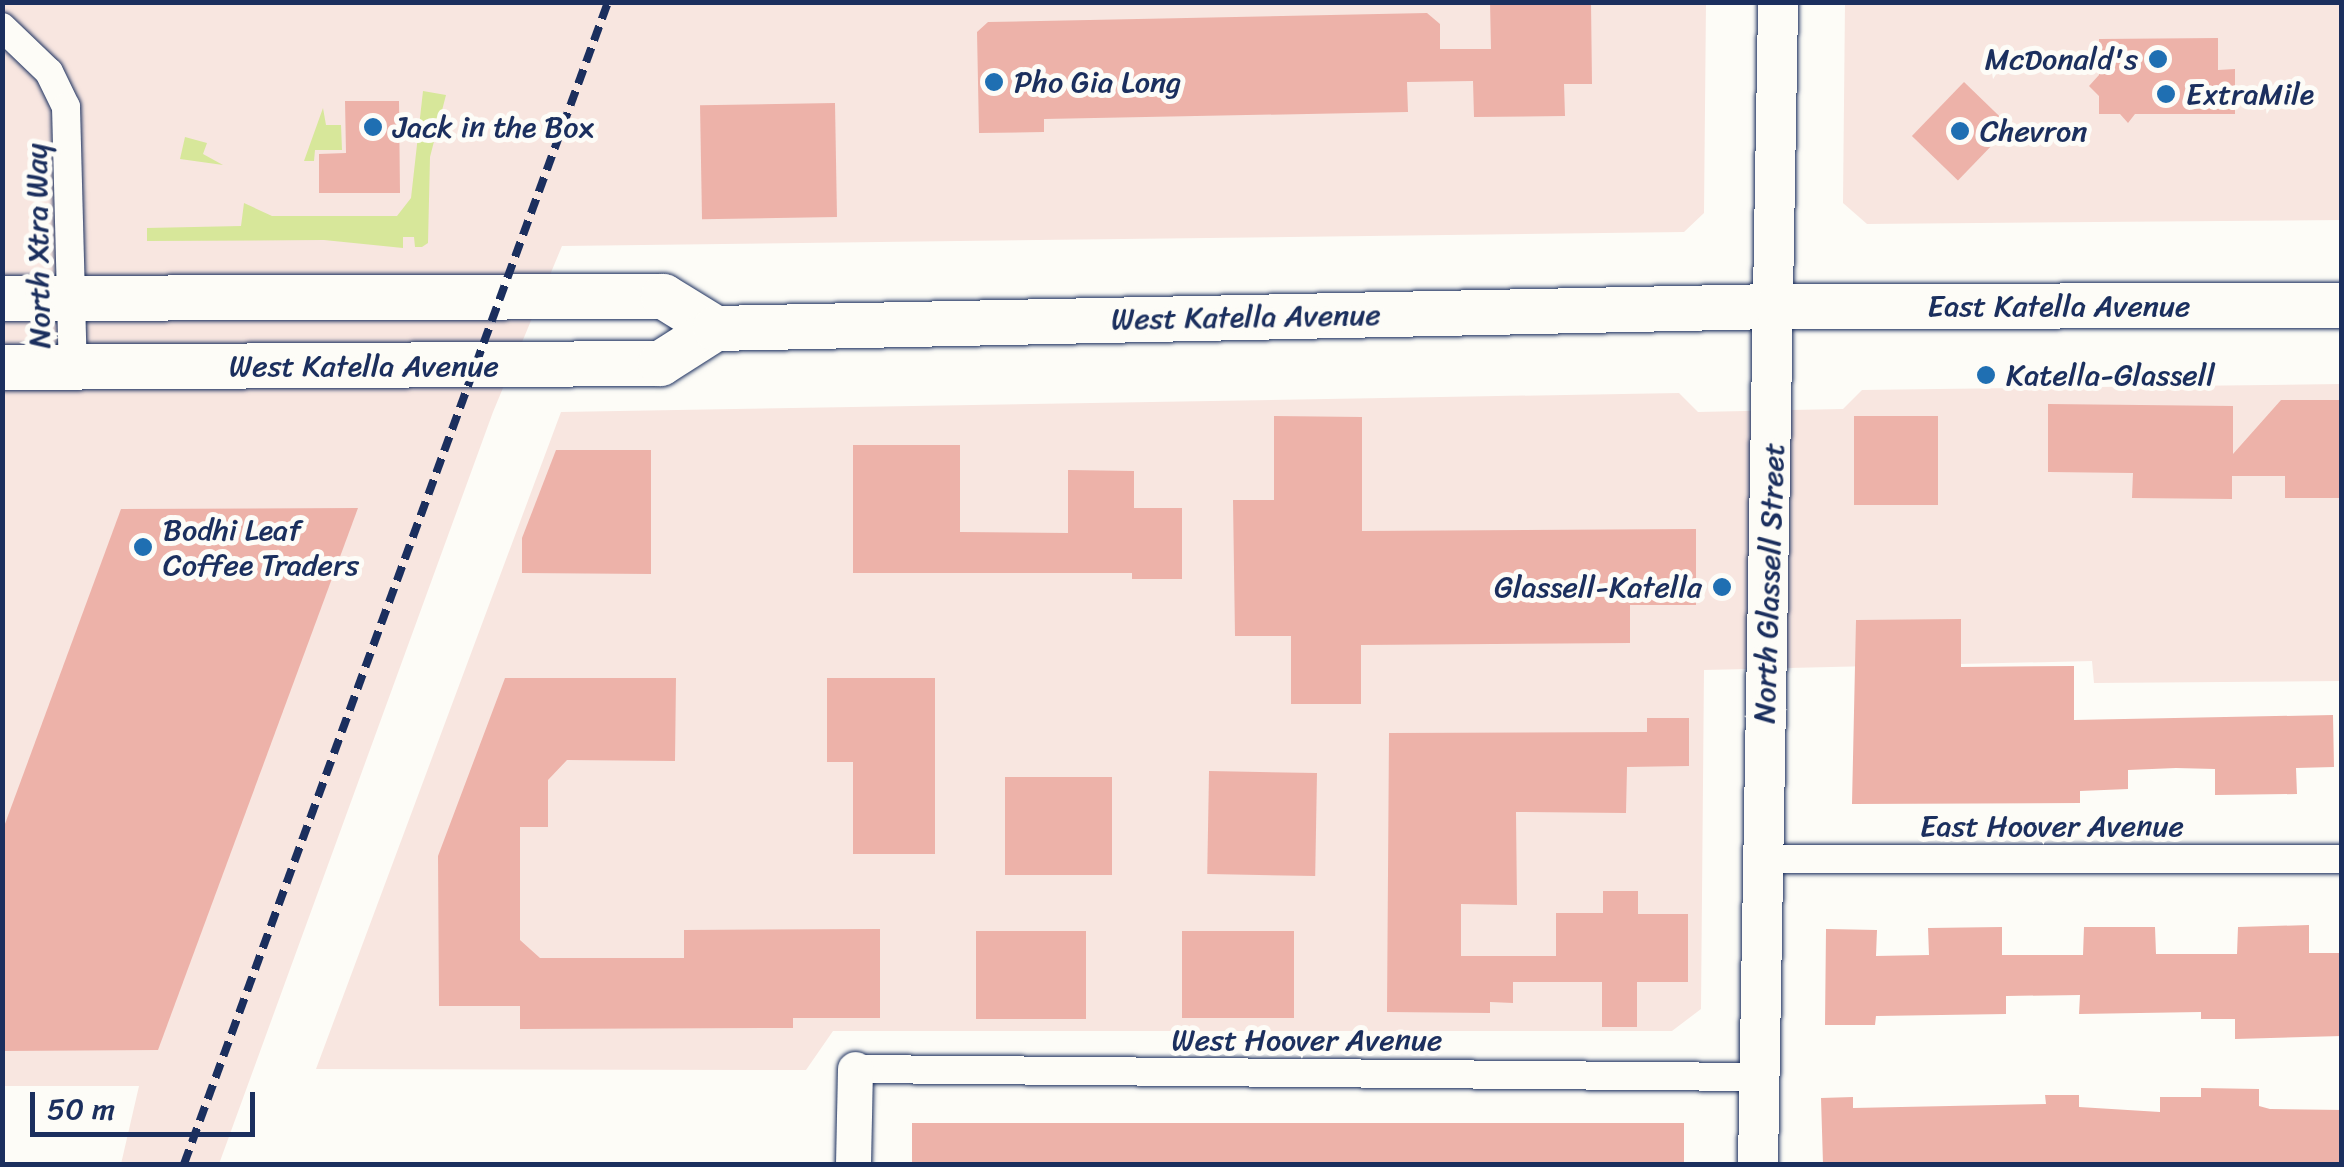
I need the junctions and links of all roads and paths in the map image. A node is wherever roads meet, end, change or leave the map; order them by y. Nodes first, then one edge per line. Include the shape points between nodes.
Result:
1 (1778, 2) edge
2 (2, 27) edge
3 (2, 298) edge
4 (72, 298) junction
5 (2342, 305) edge
6 (1777, 306) junction
7 (715, 328) junction
8 (2, 367) edge
9 (72, 367) junction
10 (1762, 859) junction
11 (2342, 859) edge
12 (855, 1069) joint
13 (1759, 1077) junction
14 (853, 1164) edge
15 (1758, 1164) edge

1 - 6 main road, North Glassell Street
2 - 4 street, North Xtra Way via 49,72 66,107
3 - 4 main road
4 - 7 main road via 663,296
4 - 9 street, North Xtra Way
5 - 6 main road, East Katella Avenue
6 - 7 main road, West Katella Avenue
6 - 10 main road, North Glassell Street
7 - 9 main road, West Katella Avenue via 660,363
8 - 9 main road, West Katella Avenue
10 - 11 street, East Hoover Avenue
10 - 13 main road, North Glassell Street
12 - 13 street, West Hoover Avenue
12 - 14 street
13 - 15 main road, North Glassell Street

